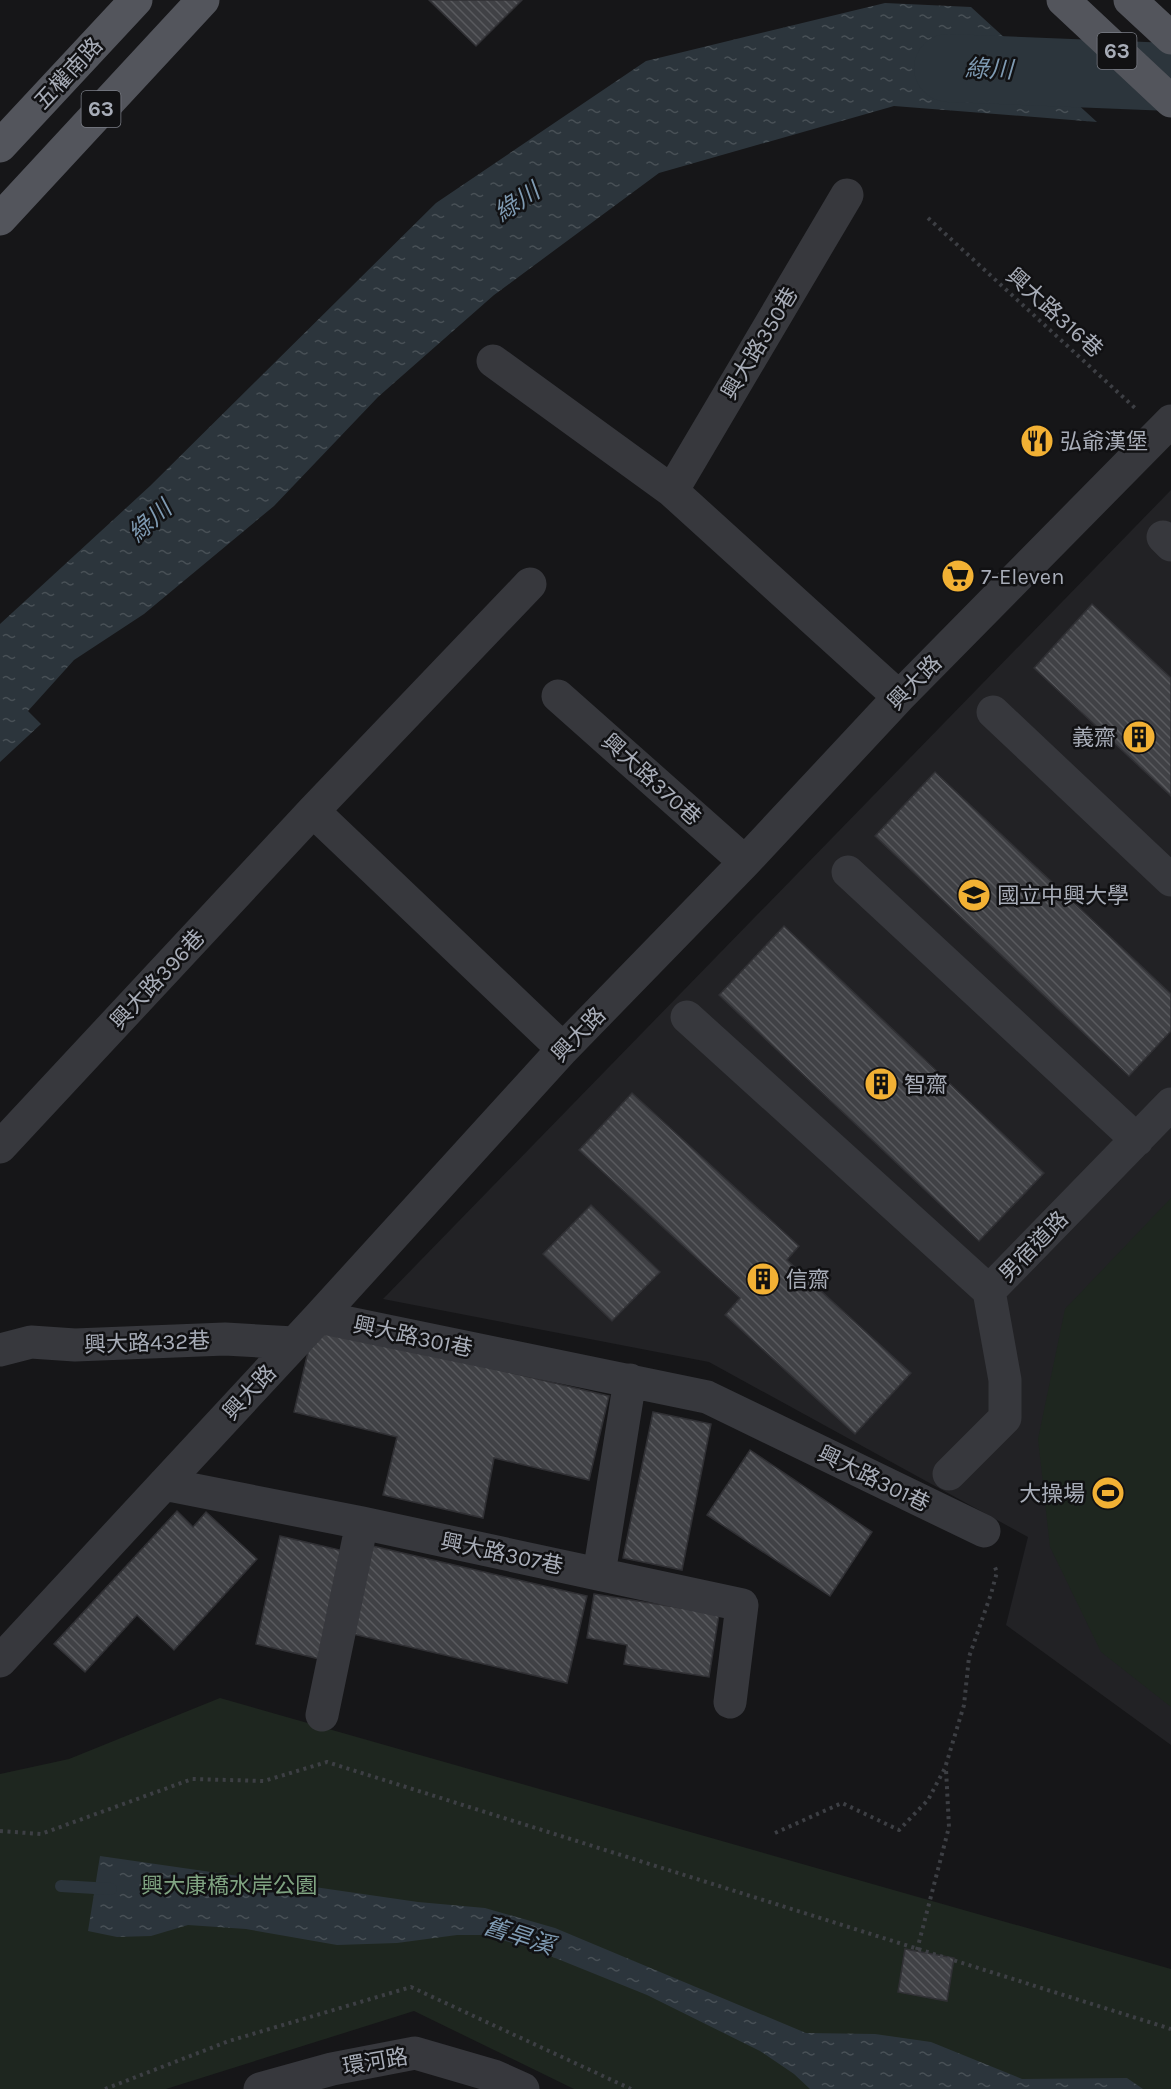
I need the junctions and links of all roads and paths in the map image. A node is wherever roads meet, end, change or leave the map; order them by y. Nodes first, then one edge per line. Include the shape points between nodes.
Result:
1 (136, 0) edge
2 (203, 0) edge
3 (1063, 0) edge
4 (1130, 0) edge
5 (1171, 38) edge
6 (1167, 88) edge
7 (0, 146) edge
8 (847, 195) dead end
9 (928, 218) dead end
10 (0, 219) edge
11 (492, 361) dead end
12 (1166, 426) edge
13 (672, 491) junction
14 (530, 584) dead end
15 (558, 696) dead end
16 (899, 697) junction
17 (993, 712) dead end
18 (314, 811) junction
19 (745, 862) junction
20 (848, 872) dead end
21 (1171, 880) edge
22 (687, 1017) dead end
23 (563, 1049) junction
24 (1171, 1104) edge
25 (1137, 1140) junction
26 (0, 1148) edge
27 (989, 1291) junction
28 (319, 1317) junction
29 (294, 1343) junction
30 (0, 1350) edge
31 (630, 1380) junction
32 (950, 1474) dead end
33 (164, 1484) junction
34 (362, 1523) junction
35 (984, 1531) joint
36 (599, 1574) junction
37 (0, 1661) edge
38 (730, 1702) dead end
39 (322, 1715) dead end
40 (945, 1768) junction
41 (0, 1831) edge
42 (775, 1833) dead end
43 (917, 1950) junction
44 (1171, 2029) edge
45 (260, 2089) edge
46 (523, 2089) edge

1 - 7 main road, 五權南路 / 63
2 - 10 main road, 63
3 - 6 main road, 63
4 - 5 main road, 63
8 - 13 street, 興大路350巷
9 - 12 path, 興大路316巷
11 - 13 street
12 - 16 street, 興大路
13 - 16 street
14 - 18 street, 興大路396巷
15 - 19 street, 興大路370巷
16 - 19 street, 興大路
17 - 21 street
18 - 23 street
18 - 26 street, 興大路396巷
19 - 23 street, 興大路
20 - 25 street
22 - 27 street
23 - 28 street, 興大路
24 - 25 street, 男宿道路
25 - 27 street, 男宿道路
27 - 32 street, 男宿道路 via 1005,1380 1005,1418
28 - 29 street, 興大路
28 - 31 street, 興大路301巷
29 - 30 street, 興大路432巷 via 225,1339 75,1345 31,1342
29 - 33 street, 興大路
31 - 35 street, 興大路301巷 via 707,1397
31 - 36 street
33 - 34 street, 興大路307巷
33 - 37 street, 興大路
34 - 36 street, 興大路307巷
34 - 39 street
35 - 40 path via 997,1572 969,1658 964,1705
36 - 38 street, 興大路307巷 via 742,1605
40 - 42 path via 928,1800 899,1830 842,1803
40 - 43 path via 949,1827
41 - 43 path via 41,1834 192,1779 264,1781 327,1762
43 - 44 path
45 - 46 street, 環河路 via 332,2069 415,2053 494,2076

